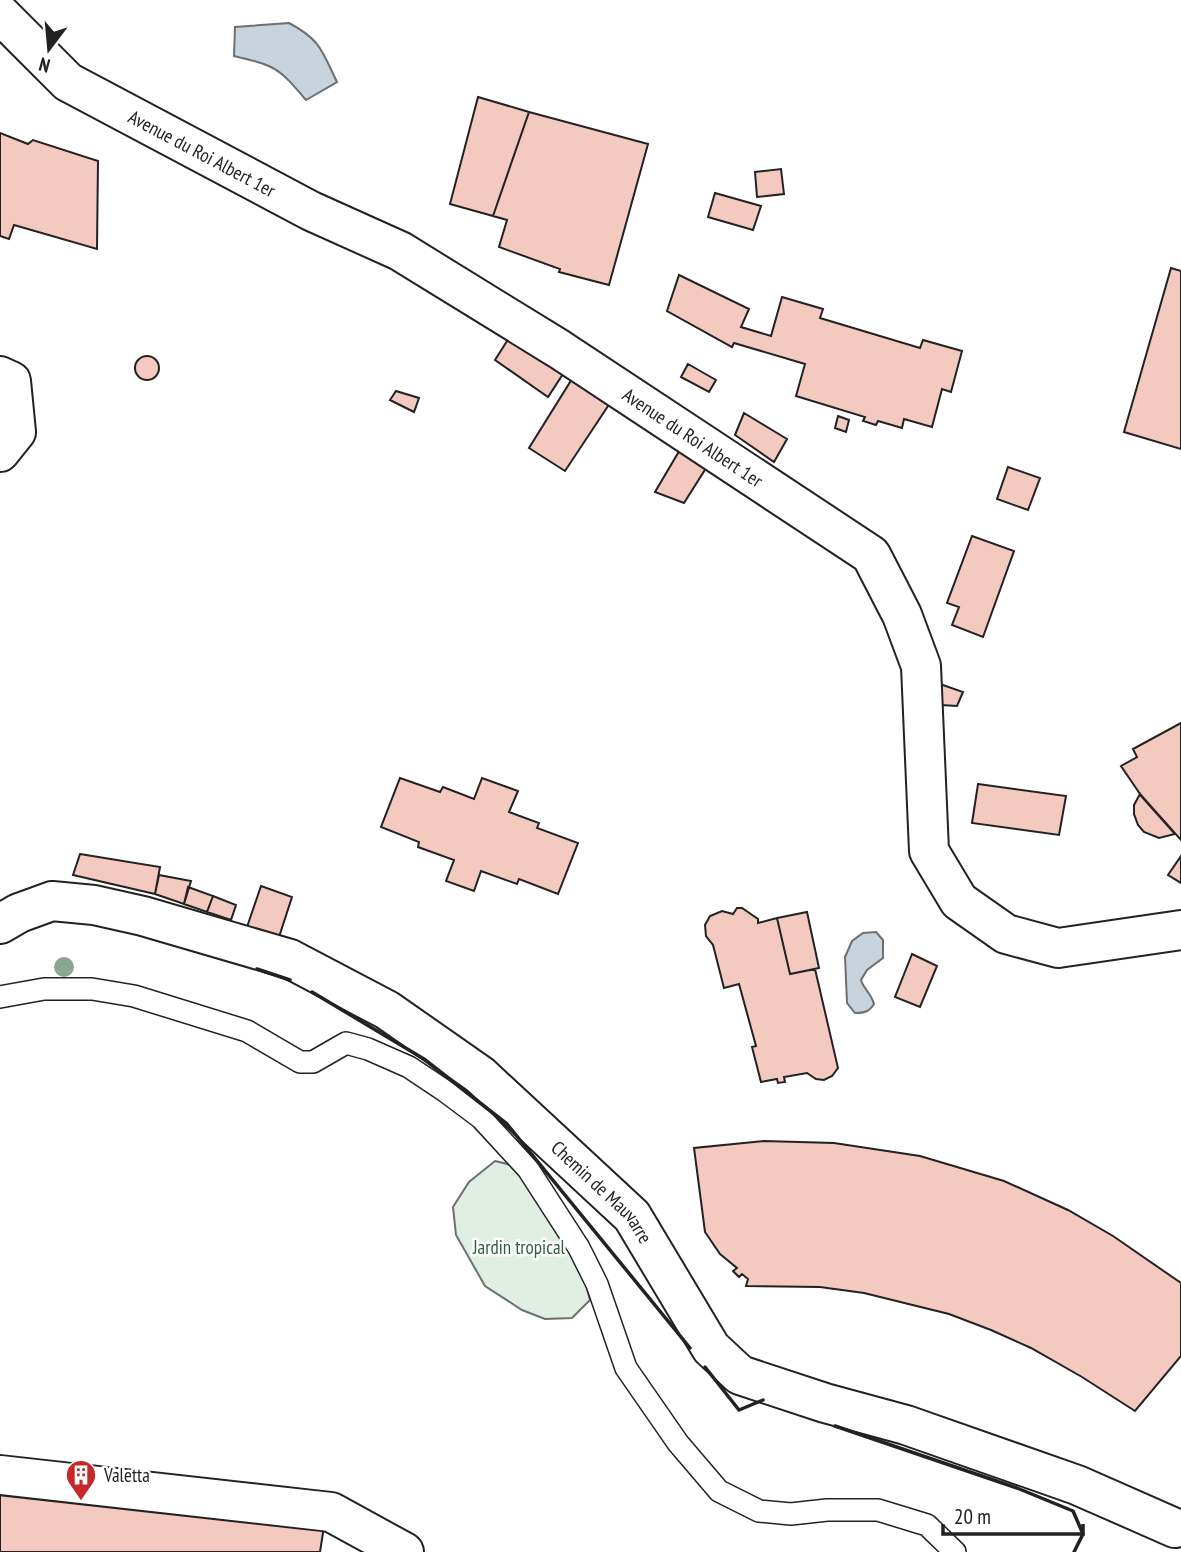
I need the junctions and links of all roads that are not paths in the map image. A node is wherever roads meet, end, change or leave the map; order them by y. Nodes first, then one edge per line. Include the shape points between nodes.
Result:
1 (0, 14) edge
2 (0, 376) edge
3 (0, 452) edge
4 (0, 924) edge
5 (1181, 930) edge
6 (0, 997) edge
7 (0, 1475) edge
8 (1171, 1534) edge
9 (404, 1552) edge
10 (955, 1552) edge

1 - 5 street, Avenue du Roi Albert 1er via 68,82 311,211 400,251 559,349 872,555 902,615 920,666 929,851 959,901 1006,933 1058,948
2 - 3 street via 10,381 16,432
4 - 8 street, Chemin de Mauvarre via 52,901 94,905 156,919 302,965 387,1010 480,1075 632,1216 711,1348 740,1375 906,1425 1077,1485
6 - 10 lane via 44,989 92,989 134,996 247,1031 300,1062 313,1062 346,1043 409,1067 481,1118 528,1169 597,1284 626,1368 678,1443 719,1491 760,1511 878,1510 927,1525
7 - 9 street via 331,1512

